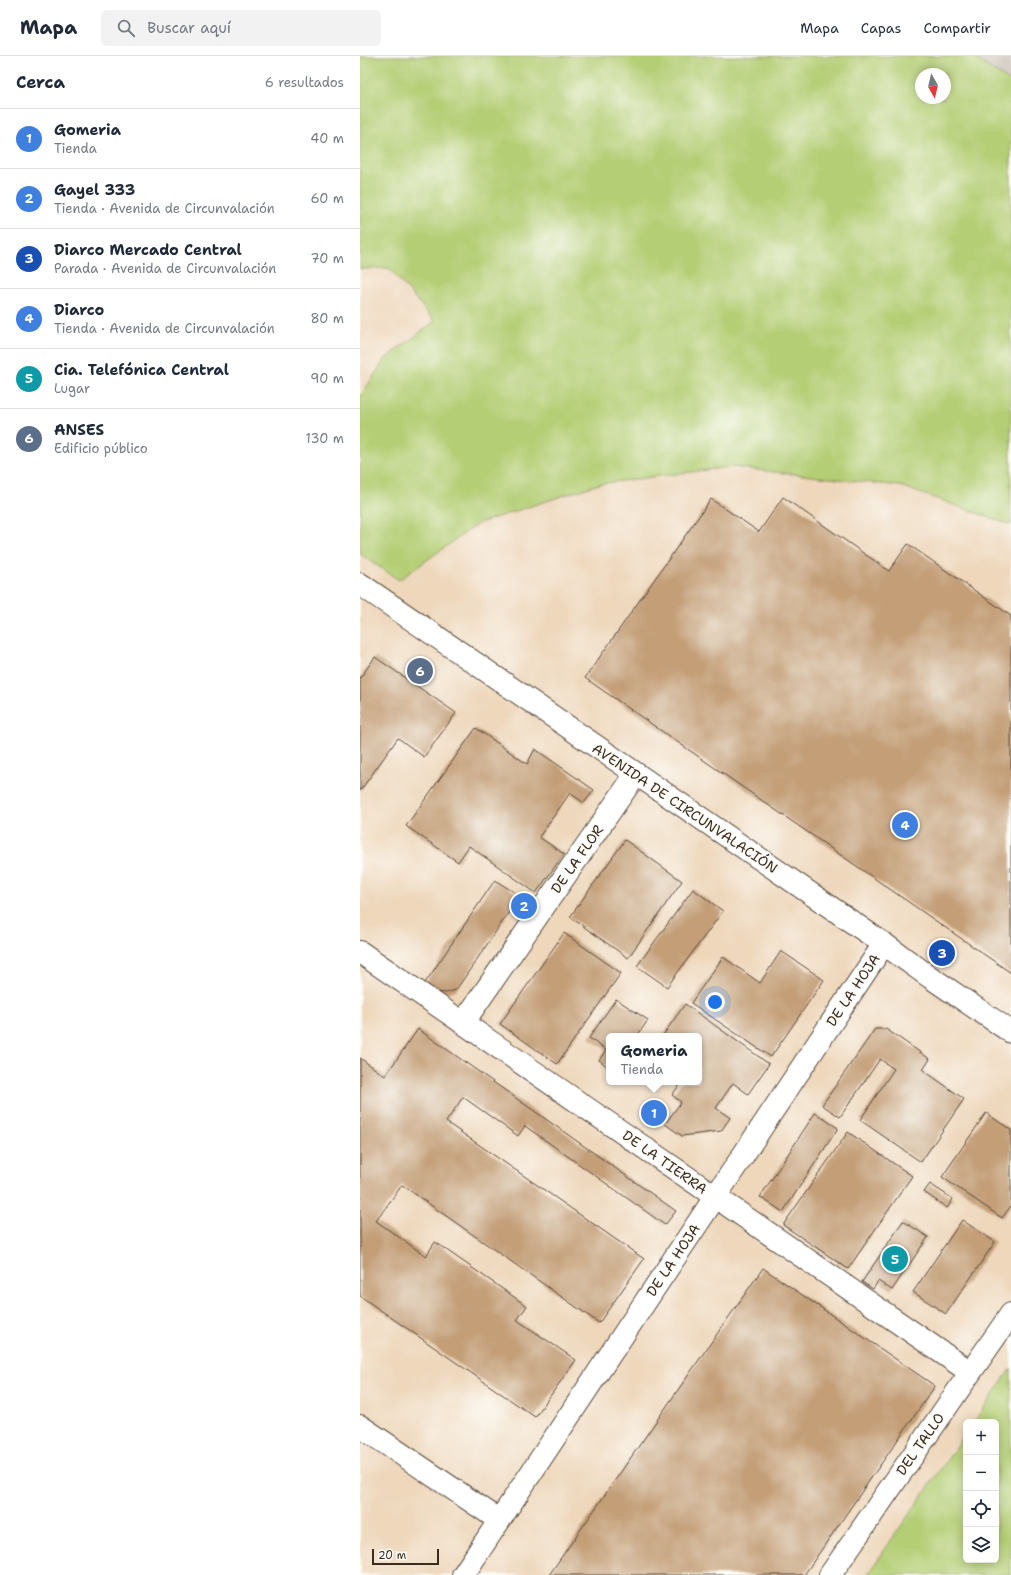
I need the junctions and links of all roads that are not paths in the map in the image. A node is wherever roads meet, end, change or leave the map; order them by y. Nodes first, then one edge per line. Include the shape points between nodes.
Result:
1 (360, 584) edge
2 (636, 774) junction
3 (884, 944) junction
4 (360, 952) edge
5 (463, 1023) junction
6 (1011, 1032) edge
7 (716, 1197) junction
8 (1011, 1314) edge
9 (970, 1372) junction
10 (360, 1426) edge
11 (499, 1520) junction
12 (463, 1575) edge
13 (830, 1575) edge

1 - 2 street, AVENIDA DE CIRCUNVALACIÓN
2 - 3 street, AVENIDA DE CIRCUNVALACIÓN
2 - 5 street, DE LA FLOR
3 - 6 street, AVENIDA DE CIRCUNVALACIÓN
3 - 7 street, DE LA HOJA
4 - 5 street, DE LA TIERRA
5 - 7 street, DE LA TIERRA
7 - 9 street, DE LA TIERRA
7 - 11 street, DE LA HOJA
8 - 9 street, DEL TALLO
9 - 13 street, DEL TALLO
10 - 11 street
11 - 12 street, DE LA HOJA

